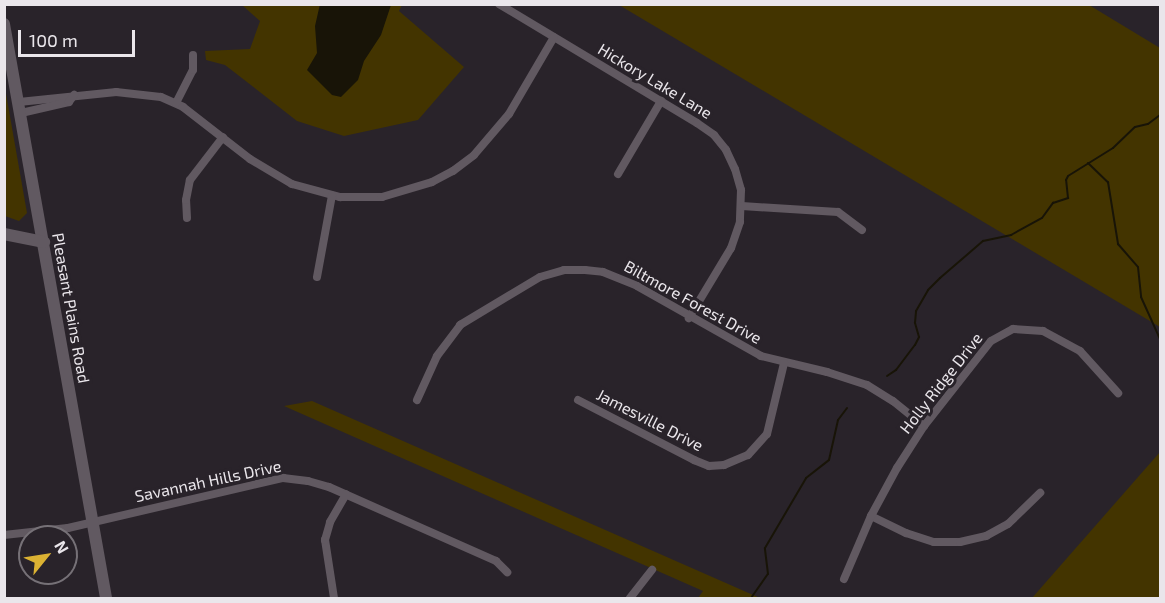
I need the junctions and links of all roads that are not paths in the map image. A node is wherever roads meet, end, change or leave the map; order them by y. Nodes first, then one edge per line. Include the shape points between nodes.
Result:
1 (499, 4) edge
2 (4, 24) edge
3 (554, 37) junction
4 (193, 55) dead end
5 (661, 101) junction
6 (176, 103) junction
7 (20, 107) junction
8 (222, 137) junction
9 (618, 174) dead end
10 (332, 195) junction
11 (742, 207) junction
12 (187, 218) dead end
13 (862, 230) dead end
14 (4, 234) edge
15 (44, 242) junction
16 (316, 277) dead end
17 (689, 318) junction
18 (784, 363) junction
19 (1118, 393) dead end
20 (417, 400) dead end
21 (578, 400) dead end
22 (924, 426) junction
23 (1040, 493) dead end
24 (346, 494) junction
25 (871, 516) junction
26 (91, 522) junction
27 (4, 535) edge
28 (652, 570) dead end
29 (507, 572) dead end
30 (844, 579) dead end
31 (106, 598) edge
32 (334, 598) edge
33 (630, 598) edge

1 - 3 street, Hickory Lake Lane
2 - 7 street, Pleasant Plains Road
3 - 5 street, Hickory Lake Lane
3 - 10 street via 496,132 460,166 432,182 399,193 364,198
4 - 6 street via 193,70
5 - 9 street
5 - 11 street, Hickory Lake Lane via 714,135 726,150 739,179
6 - 7 street via 128,92 74,95 69,102
6 - 8 street
7 - 15 street, Pleasant Plains Road
8 - 10 street via 271,174
8 - 12 street via 190,180
10 - 16 street
11 - 13 street via 838,212
11 - 17 street, Hickory Lake Lane via 731,248
14 - 15 street
15 - 26 street, Pleasant Plains Road
17 - 18 street, Biltmore Forest Drive via 761,356
17 - 20 street, Biltmore Forest Drive via 637,286 603,272 552,273 526,284 460,325 437,356
18 - 21 street, Jamesville Drive via 767,434 748,455 724,465 710,466 694,460
18 - 22 street, Biltmore Forest Drive via 867,385
19 - 22 street, Holly Ridge Drive via 1080,351 1043,331 1013,329 990,341
22 - 25 street, Holly Ridge Drive
23 - 25 street via 1008,524 986,536 960,542 934,542
24 - 26 street, Savannah Hills Drive via 308,481 283,478
24 - 29 street, Savannah Hills Drive via 496,561
24 - 32 street via 325,540
25 - 30 street, Holly Ridge Drive
26 - 27 street, Savannah Hills Drive
26 - 31 street, Pleasant Plains Road
28 - 33 street

